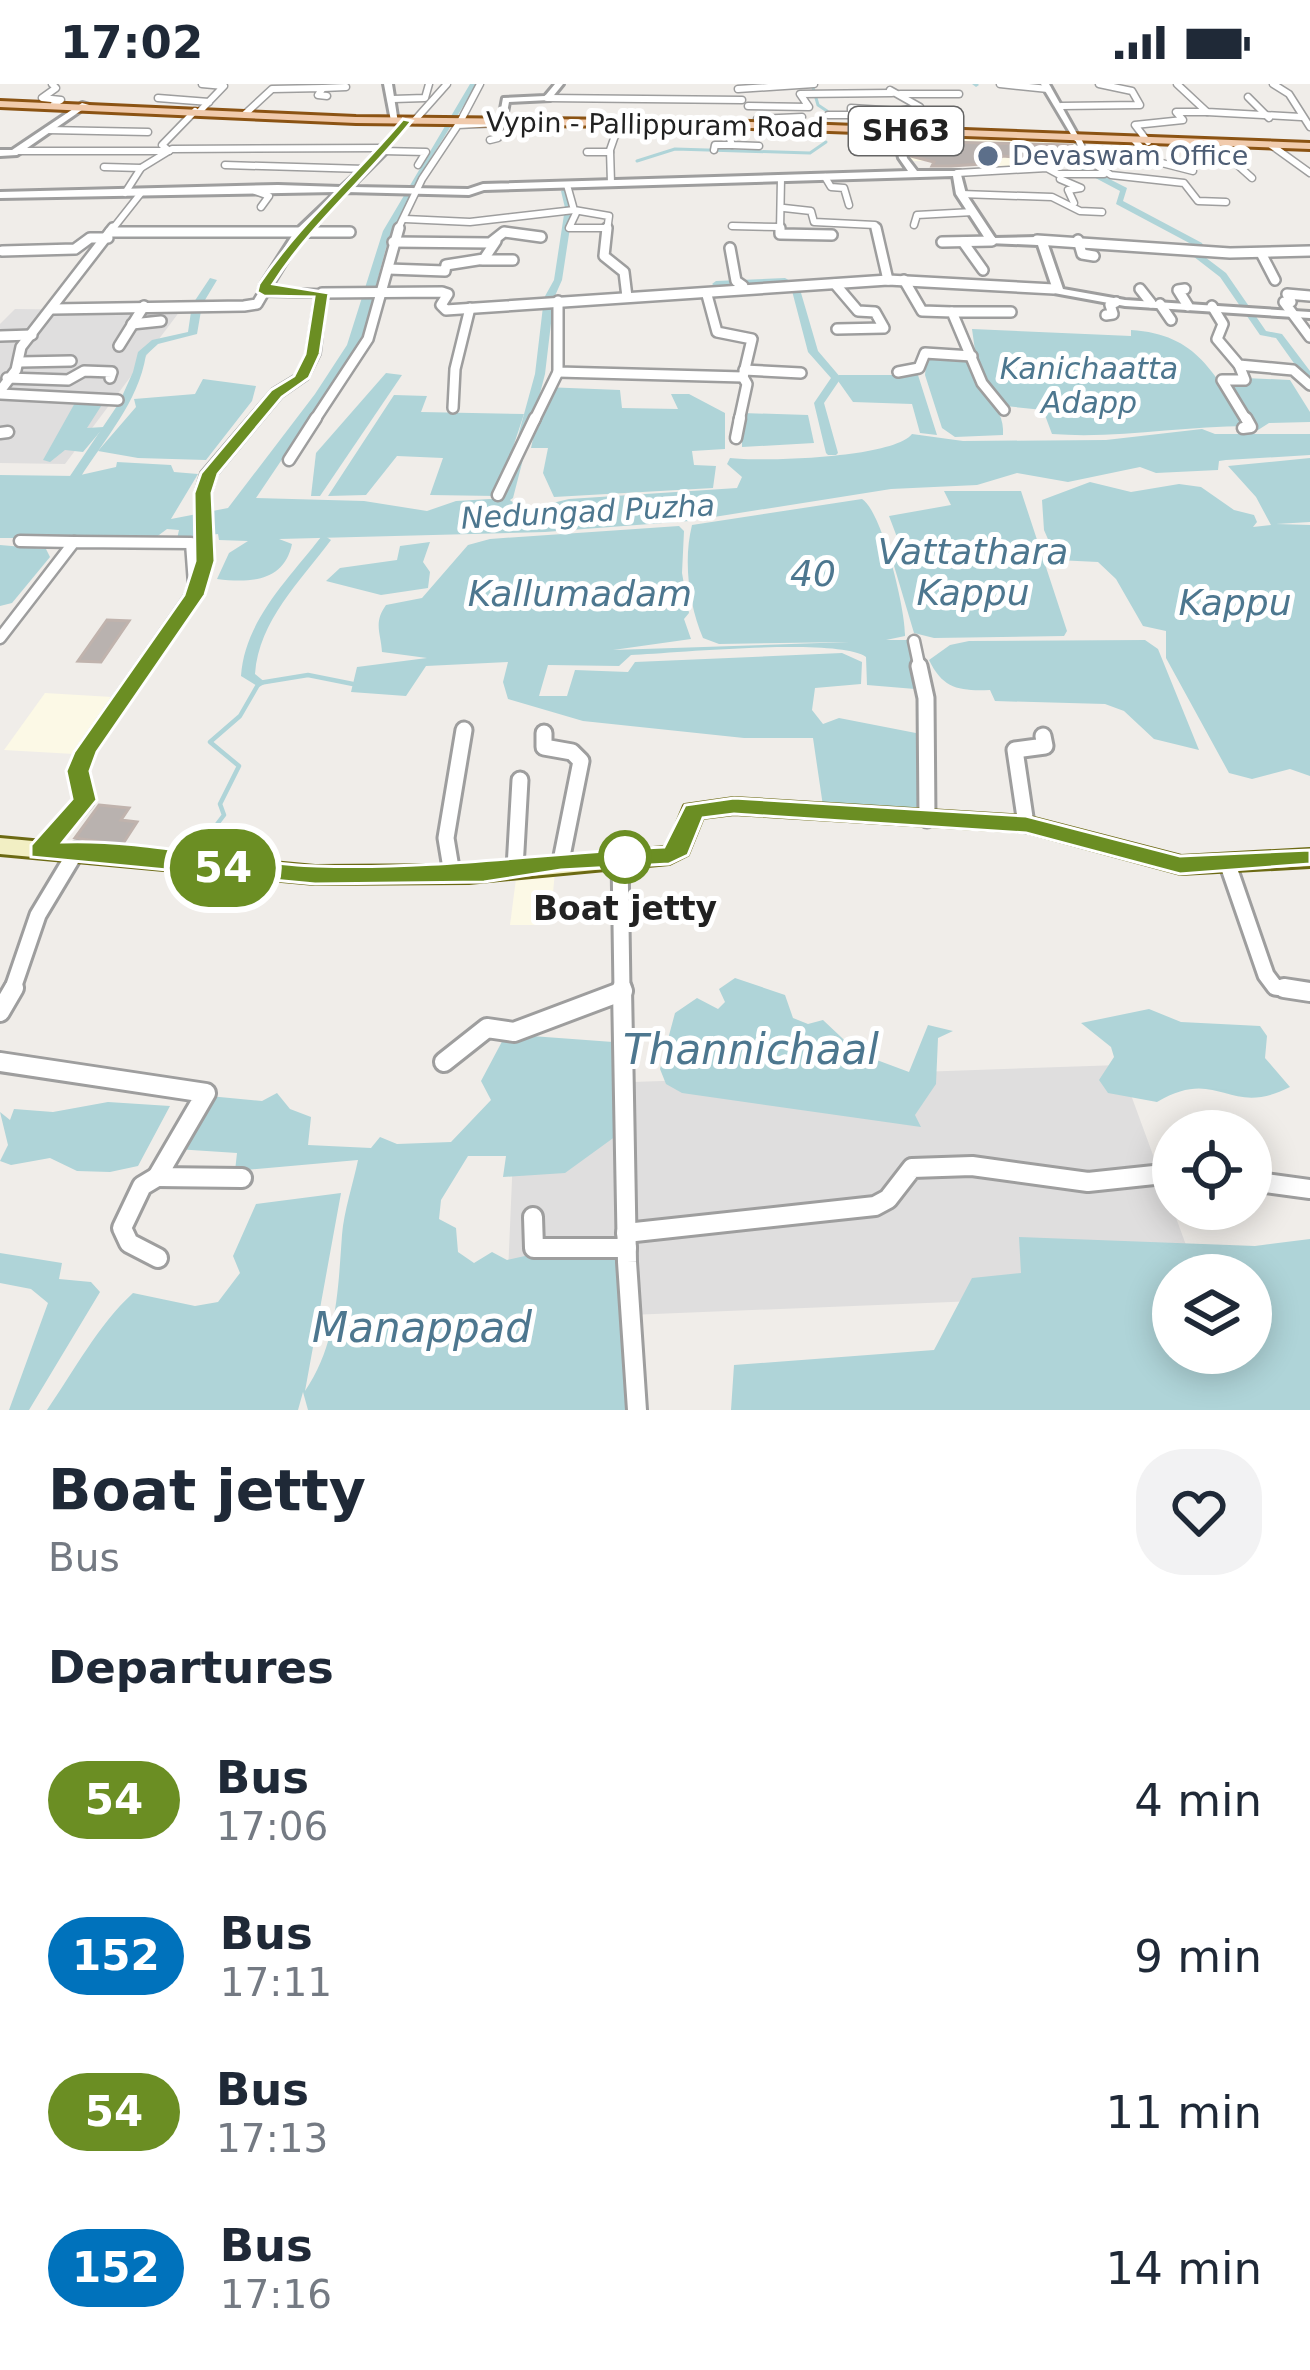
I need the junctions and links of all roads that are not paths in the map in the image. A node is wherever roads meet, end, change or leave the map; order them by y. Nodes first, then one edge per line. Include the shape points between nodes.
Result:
1 (52, 84) edge
2 (202, 84) edge
3 (388, 84) edge
4 (429, 84) edge
5 (447, 84) edge
6 (480, 84) edge
7 (559, 84) edge
8 (614, 84) edge
9 (885, 84) edge
10 (1000, 84) edge
11 (1099, 84) edge
12 (1177, 84) edge
13 (1273, 84) edge
14 (813, 85) edge
15 (271, 86) edge
16 (1046, 86) edge
17 (1126, 86) edge
18 (346, 87) dead end
19 (636, 87) edge
20 (736, 87) edge
21 (326, 89) edge
22 (894, 94) junction
23 (959, 94) dead end
24 (158, 98) dead end
25 (547, 98) junction
26 (581, 98) junction
27 (612, 98) junction
28 (633, 98) junction
29 (1248, 98) dead end
30 (393, 99) junction
31 (209, 102) junction
32 (745, 103) junction
33 (0, 104) edge
34 (54, 104) junction
35 (1293, 104) junction
36 (1310, 104) edge
37 (85, 105) junction
38 (1061, 106) junction
39 (578, 108) dead end
40 (898, 111) junction
41 (197, 112) junction
42 (1207, 112) junction
43 (245, 114) junction
44 (828, 115) dead end
45 (802, 117) dead end
46 (1301, 117) junction
47 (1269, 118) junction
48 (405, 121) junction
49 (500, 122) junction
50 (758, 122) junction
51 (619, 124) junction
52 (725, 124) junction
53 (1310, 127) edge
54 (47, 130) junction
55 (114, 131) junction
56 (897, 131) junction
57 (148, 132) dead end
58 (1078, 139) junction
59 (490, 140) dead end
60 (103, 142) dead end
61 (1142, 142) junction
62 (1214, 144) junction
63 (732, 145) junction
64 (1271, 145) junction
65 (759, 146) dead end
66 (1310, 146) edge
67 (265, 149) junction
68 (384, 149) junction
69 (171, 150) junction
70 (714, 150) dead end
71 (587, 152) dead end
72 (610, 152) junction
73 (0, 153) edge
74 (16, 154) junction
75 (225, 165) dead end
76 (243, 165) junction
77 (418, 165) dead end
78 (104, 167) dead end
79 (141, 168) junction
80 (365, 169) junction
81 (1193, 171) dead end
82 (957, 173) junction
83 (1310, 173) edge
84 (914, 174) junction
85 (1058, 174) junction
86 (1107, 174) junction
87 (825, 177) junction
88 (781, 178) junction
89 (1252, 178) dead end
90 (610, 183) junction
91 (567, 185) junction
92 (351, 188) junction
93 (148, 190) junction
94 (417, 190) junction
95 (254, 191) junction
96 (125, 193) junction
97 (962, 194) junction
98 (0, 195) edge
99 (1226, 202) dead end
100 (1074, 203) junction
101 (849, 205) dead end
102 (261, 207) dead end
103 (784, 208) junction
104 (572, 211) junction
105 (973, 212) junction
106 (1102, 212) dead end
107 (535, 217) junction
108 (405, 219) junction
109 (914, 225) dead end
110 (732, 226) dead end
111 (779, 227) junction
112 (606, 228) junction
113 (460, 229) dead end
114 (350, 232) dead end
115 (527, 232) junction
116 (299, 233) junction
117 (109, 235) junction
118 (832, 235) dead end
119 (796, 236) junction
120 (542, 237) dead end
121 (1037, 240) junction
122 (1078, 240) junction
123 (454, 241) junction
124 (496, 241) junction
125 (992, 241) junction
126 (393, 242) junction
127 (942, 242) dead end
128 (963, 242) junction
129 (730, 248) dead end
130 (804, 248) dead end
131 (2, 251) edge
132 (1310, 251) edge
133 (1261, 254) junction
134 (1094, 256) dead end
135 (482, 260) junction
136 (513, 260) dead end
137 (925, 265) dead end
138 (388, 268) junction
139 (983, 270) dead end
140 (445, 271) junction
141 (888, 280) junction
142 (904, 280) junction
143 (1275, 280) dead end
144 (923, 281) junction
145 (835, 284) junction
146 (743, 286) junction
147 (1054, 289) junction
148 (1140, 289) dead end
149 (1185, 290) dead end
150 (264, 292) junction
151 (322, 293) junction
152 (382, 294) junction
153 (448, 294) junction
154 (707, 295) junction
155 (1310, 296) edge
156 (627, 297) junction
157 (553, 302) junction
158 (1116, 302) junction
159 (1156, 304) junction
160 (144, 306) junction
161 (1188, 306) junction
162 (1212, 306) junction
163 (470, 308) junction
164 (53, 309) junction
165 (952, 312) junction
166 (1011, 312) dead end
167 (1292, 314) junction
168 (1106, 315) dead end
169 (1310, 315) edge
170 (1171, 320) dead end
171 (161, 321) dead end
172 (132, 324) junction
173 (837, 329) dead end
174 (32, 335) junction
175 (0, 336) edge
176 (1310, 337) edge
177 (119, 346) dead end
178 (972, 356) junction
179 (110, 357) dead end
180 (71, 361) dead end
181 (20, 362) junction
182 (1239, 365) junction
183 (558, 372) junction
184 (898, 372) dead end
185 (801, 373) dead end
186 (744, 374) junction
187 (6, 378) edge
188 (1308, 380) edge
189 (0, 392) edge
190 (118, 400) dead end
191 (453, 408) dead end
192 (1004, 410) dead end
193 (1243, 428) dead end
194 (736, 438) dead end
195 (289, 460) dead end
196 (498, 495) dead end
197 (20, 541) dead end
198 (74, 542) junction
199 (194, 595) junction
200 (0, 638) edge
201 (916, 648) dead end
202 (464, 730) dead end
203 (544, 733) dead end
204 (1043, 736) dead end
205 (520, 780) dead end
206 (927, 819) junction
207 (1026, 824) junction
208 (0, 846) edge
209 (77, 850) junction
210 (40, 851) junction
211 (620, 857) junction
212 (1310, 858) edge
213 (561, 861) junction
214 (1228, 865) junction
215 (514, 868) junction
216 (452, 874) junction
217 (623, 991) junction
218 (1310, 992) edge
219 (0, 1012) edge
220 (0, 1062) edge
221 (444, 1062) dead end
222 (1152, 1175) edge
223 (157, 1177) junction
224 (242, 1178) dead end
225 (1272, 1183) edge
226 (1310, 1189) edge
227 (533, 1217) dead end
228 (627, 1240) junction
229 (158, 1258) dead end
230 (638, 1410) edge

1 - 34 street via 42,98 61,100
2 - 31 street via 224,86
3 - 30 street
4 - 30 street via 425,98
5 - 48 street
6 - 49 street via 461,120
7 - 25 street
8 - 27 street
9 - 22 street
10 - 16 street
11 - 17 street
12 - 42 street
13 - 35 street
14 - 20 street
15 - 21 street
15 - 43 street
16 - 38 street
17 - 38 street via 1140,105
18 - 21 street
19 - 28 street
20 - 32 street
22 - 23 street
22 - 32 street via 800,94 809,107
22 - 40 street via 920,107
24 - 31 street
25 - 26 street
25 - 49 street via 506,100
26 - 27 street
26 - 39 street
27 - 28 street
28 - 32 street
29 - 47 street
30 - 48 street
31 - 41 street
32 - 50 street
33 - 34 main road, Vypin - Pallippuram Road / SH63
34 - 37 main road, Vypin - Pallippuram Road / SH63
35 - 36 street
35 - 46 street
37 - 41 main road, Vypin - Pallippuram Road / SH63
37 - 54 street
38 - 58 street
40 - 44 street via 859,106 851,115
40 - 56 street
41 - 43 main road, Vypin - Pallippuram Road / SH63
41 - 69 street via 162,145
42 - 47 street
42 - 61 street via 1175,111 1183,120 1135,125
43 - 48 main road, Vypin - Pallippuram Road / SH63
45 - 50 street
46 - 47 street
46 - 53 street
48 - 49 main road, Vypin - Pallippuram Road / SH63
48 - 68 street
49 - 51 main road, Vypin - Pallippuram Road / SH63
49 - 59 street via 498,138
49 - 94 street via 458,125
50 - 52 main road, Vypin - Pallippuram Road / SH63
50 - 56 main road, Vypin - Pallippuram Road / SH63
51 - 52 main road, Vypin - Pallippuram Road / SH63
51 - 72 street
52 - 63 street
54 - 55 street
54 - 74 street
55 - 57 street
55 - 60 street
56 - 58 main road, Vypin - Pallippuram Road / SH63
56 - 84 street
58 - 61 main road, Vypin - Pallippuram Road / SH63
58 - 86 street via 1088,162
61 - 62 main road, Vypin - Pallippuram Road / SH63
61 - 81 street via 1154,161
62 - 64 main road, Vypin - Pallippuram Road / SH63
62 - 89 street
63 - 65 street
63 - 70 street
64 - 66 main road, Vypin - Pallippuram Road / SH63
64 - 83 street
67 - 68 street
67 - 69 street
67 - 76 street
68 - 77 street via 425,152
68 - 80 street
69 - 74 street
69 - 79 street
71 - 72 street
72 - 90 street
73 - 74 street
75 - 76 street
76 - 80 street
78 - 79 street
79 - 96 street
80 - 92 street
82 - 84 street
82 - 85 street
82 - 97 street
84 - 87 street
85 - 86 street
85 - 100 street via 1081,188 1068,190
86 - 99 street via 1184,183 1198,201
87 - 88 street
87 - 101 street via 844,188
88 - 90 street
88 - 103 street
90 - 91 street
91 - 94 street
91 - 104 street
92 - 94 street
92 - 95 street
92 - 116 street
93 - 95 street
93 - 96 street
93 - 117 street
94 - 108 street
95 - 102 street via 269,196
96 - 98 street
97 - 100 street
97 - 105 street
100 - 106 street via 1080,212
103 - 111 street via 777,211
103 - 141 street via 811,212 814,222 875,225
104 - 107 street
104 - 112 street via 608,214
104 - 112 street via 569,228
105 - 109 street via 917,215
105 - 125 street
107 - 108 street
107 - 115 street
108 - 126 street
110 - 111 street
111 - 119 street
112 - 156 street via 604,256 624,272
113 - 123 street
114 - 116 street
115 - 120 street
115 - 124 street via 504,232
116 - 117 street
116 - 150 street
117 - 131 street via 76,249
117 - 164 street
118 - 119 street
119 - 130 street
121 - 122 street
121 - 125 street
121 - 147 street
122 - 133 street
122 - 134 street via 1082,254
123 - 124 street
123 - 126 street
124 - 135 street
125 - 128 street
126 - 138 street
127 - 128 street
128 - 139 street
129 - 146 street
132 - 133 street
133 - 143 street
135 - 136 street
135 - 140 street
137 - 144 street
138 - 140 street
138 - 152 street
140 - 153 street via 454,272
141 - 142 street
141 - 145 street
142 - 144 street
142 - 165 street via 922,311
144 - 147 street
145 - 146 street
145 - 173 street via 884,328
146 - 154 street
147 - 158 street
148 - 159 street
149 - 161 street via 1178,290
150 - 151 street
150 - 160 street via 252,306
151 - 152 street
151 - 199 street via 301,378 277,394 206,482 203,576
152 - 153 street
152 - 195 street via 361,353
153 - 163 street via 441,309
154 - 156 street
154 - 186 street via 717,332 750,335
155 - 167 street via 1286,294
156 - 157 street
157 - 163 street
157 - 183 street
158 - 159 street
158 - 168 street
159 - 161 street
159 - 170 street
160 - 164 street
160 - 172 street
161 - 162 street
162 - 167 street
162 - 182 street via 1223,324 1217,339
163 - 191 street
164 - 174 street
165 - 166 street
165 - 178 street via 970,336
167 - 169 street
167 - 176 street
171 - 172 street
172 - 177 street
174 - 175 street
174 - 181 street
178 - 184 street via 925,353 919,368
178 - 192 street via 974,375
179 - 187 street via 105,375
180 - 181 street
181 - 187 street
182 - 188 street via 1294,370
182 - 193 street via 1245,380 1222,380 1251,427
183 - 186 street
183 - 196 street
185 - 186 street
186 - 194 street
187 - 189 street
189 - 190 street
197 - 198 street
198 - 199 street via 191,543
198 - 200 street
199 - 210 street via 86,752 78,771 85,800
201 - 206 street via 926,698
202 - 216 street via 446,838
203 - 213 street via 544,747 581,761
204 - 207 street via 1045,746 1015,749
205 - 215 street
206 - 207 main road
206 - 211 main road via 704,807 693,811 669,855
207 - 214 main road via 1165,863
208 - 210 main road
209 - 210 main road
209 - 216 main road via 315,875
209 - 219 street via 38,915
211 - 213 main road
211 - 217 street
212 - 214 main road
213 - 215 main road
214 - 218 street via 1266,975 1275,987
215 - 216 main road
217 - 221 street via 514,1033 487,1028
217 - 228 street
220 - 223 street via 206,1093
222 - 228 street via 1088,1182 980,1167 912,1168 874,1206
223 - 224 street
223 - 229 street via 142,1186 122,1228 129,1243
225 - 226 street
227 - 228 street via 534,1248
228 - 230 street

